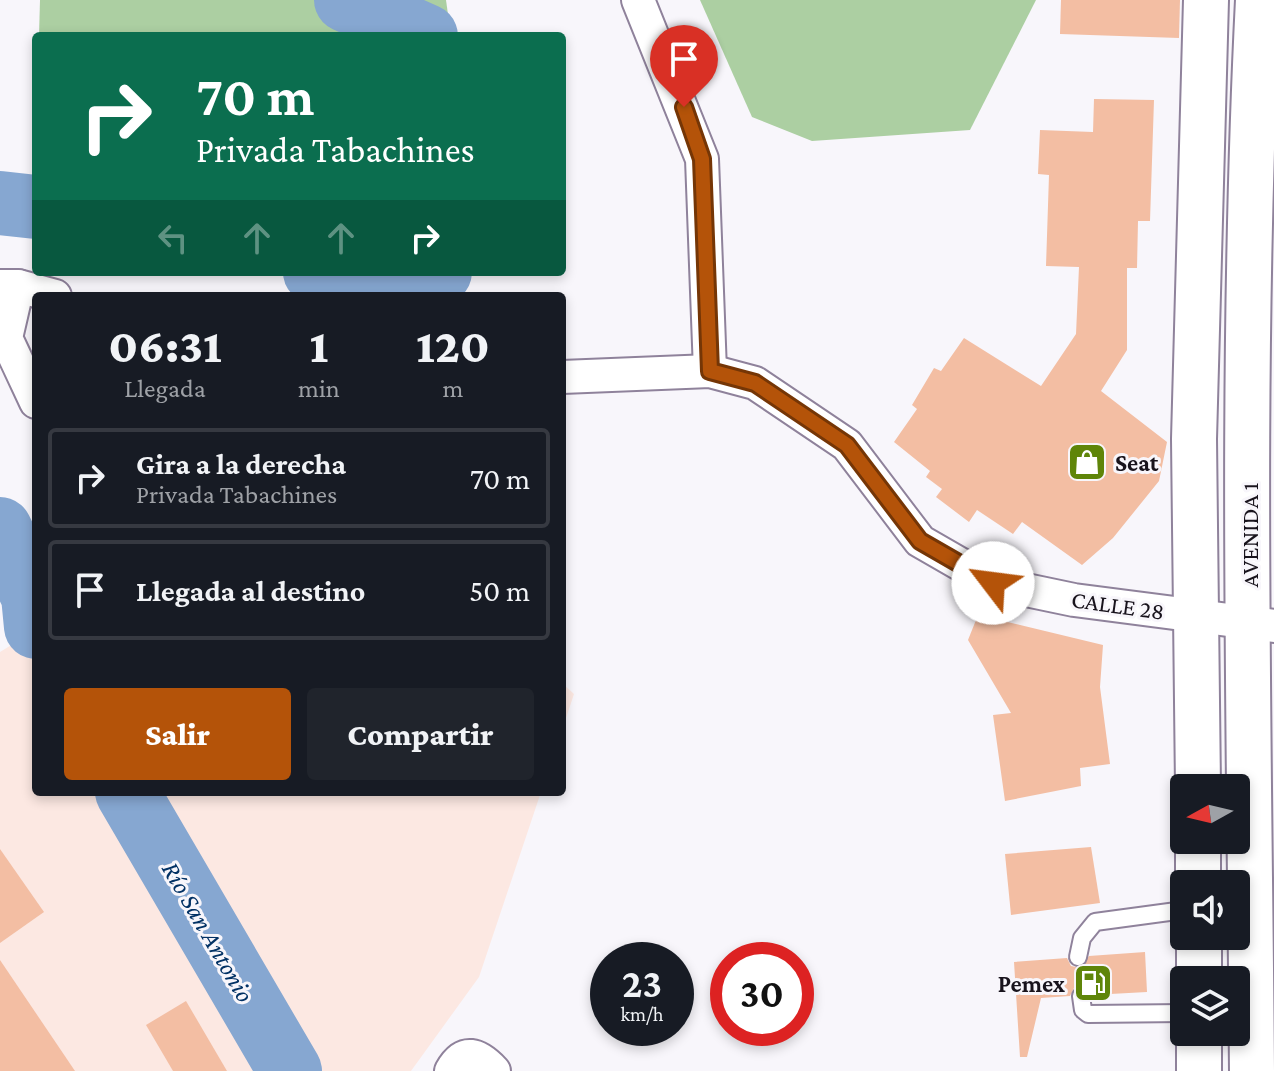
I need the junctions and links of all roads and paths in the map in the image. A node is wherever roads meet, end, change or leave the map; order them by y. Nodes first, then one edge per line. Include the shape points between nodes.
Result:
1 (638, 0) edge
2 (1206, 0) edge
3 (1258, 0) edge
4 (9, 286) edge
5 (37, 292) edge
6 (710, 371) junction
7 (566, 377) edge
8 (32, 393) edge
9 (1198, 616) junction
10 (1261, 624) edge
11 (1198, 774) edge
12 (1170, 912) edge
13 (1078, 957) dead end
14 (1081, 996) dead end
15 (1170, 1013) edge
16 (1199, 1046) edge
17 (451, 1071) edge
18 (494, 1071) edge
19 (1199, 1071) edge
20 (1252, 1071) edge

1 - 6 street via 702,159
2 - 9 main road via 1194,439
3 - 10 main road, AVENIDA 1 via 1251,143
4 - 5 street
4 - 8 street via 6,338
6 - 7 street, CALLE 28
6 - 9 street, CALLE 28 via 755,383 847,445 920,541 993,583
9 - 10 street, CALLE 28
9 - 11 main road
10 - 20 main road, AVENIDA 1
12 - 13 lane via 1095,922 1082,938
14 - 15 lane via 1088,1014
16 - 19 main road
17 - 18 street via 468,1054 480,1057

